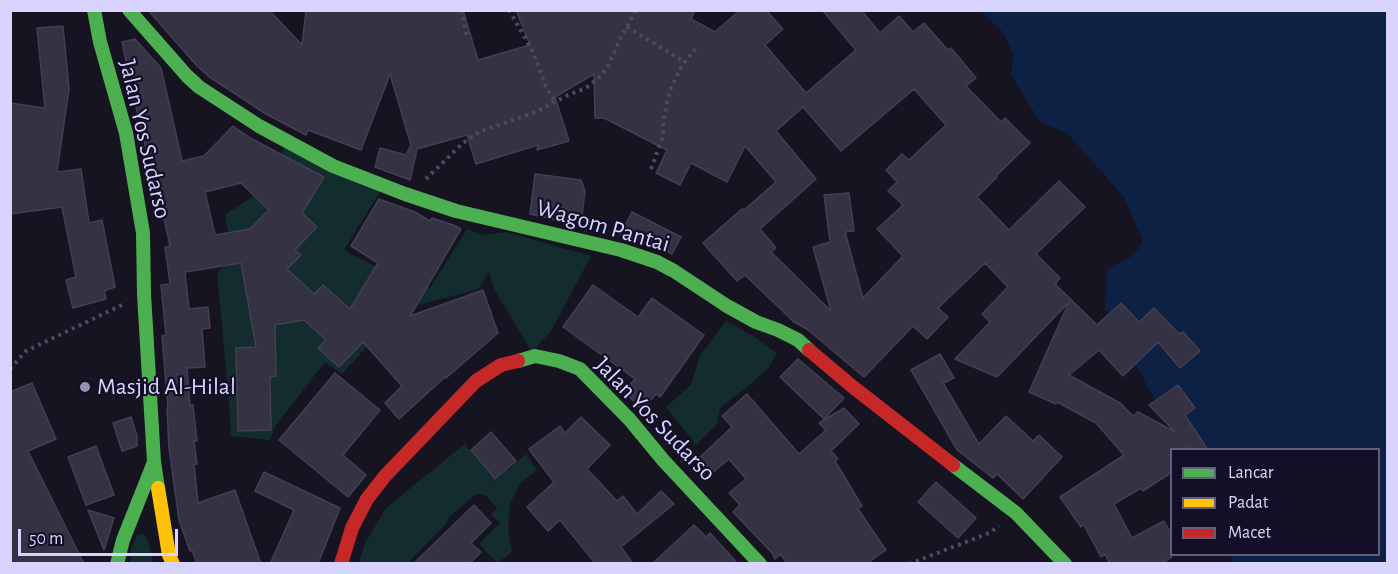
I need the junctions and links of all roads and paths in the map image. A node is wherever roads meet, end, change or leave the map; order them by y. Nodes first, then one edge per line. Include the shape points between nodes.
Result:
1 (94, 10) edge
2 (129, 10) edge
3 (462, 10) edge
4 (509, 10) edge
5 (636, 10) edge
6 (627, 27) junction
7 (467, 36) dead end
8 (697, 47) dead end
9 (685, 63) junction
10 (555, 102) junction
11 (651, 169) dead end
12 (413, 196) junction
13 (144, 294) junction
14 (10, 369) edge
15 (154, 462) junction
16 (1017, 513) junction
17 (117, 564) edge
18 (173, 564) edge
19 (341, 564) edge
20 (760, 564) edge
21 (909, 564) edge
22 (1065, 564) edge

1 - 13 main road, Jalan Yos Sudarso via 132,166 143,233
2 - 12 main road, Wagom Pantai via 187,76 224,104 333,166
3 - 7 path
4 - 10 path
5 - 6 path
6 - 9 path
6 - 10 path via 602,75 586,88
8 - 9 path
9 - 11 path via 670,90 663,136
10 - 12 path via 479,132 463,143
12 - 16 main road, Wagom Pantai via 474,216 661,263 727,306 798,339 853,387
13 - 14 path via 26,351
13 - 15 main road, Jalan Yos Sudarso
15 - 17 main road
15 - 18 main road, Jalan Yos Sudarso
16 - 21 path via 989,533
16 - 22 main road, Wagom Pantai
19 - 20 main road, Jalan Yos Sudarso via 352,528 384,476 476,381 501,365 535,356 580,369

